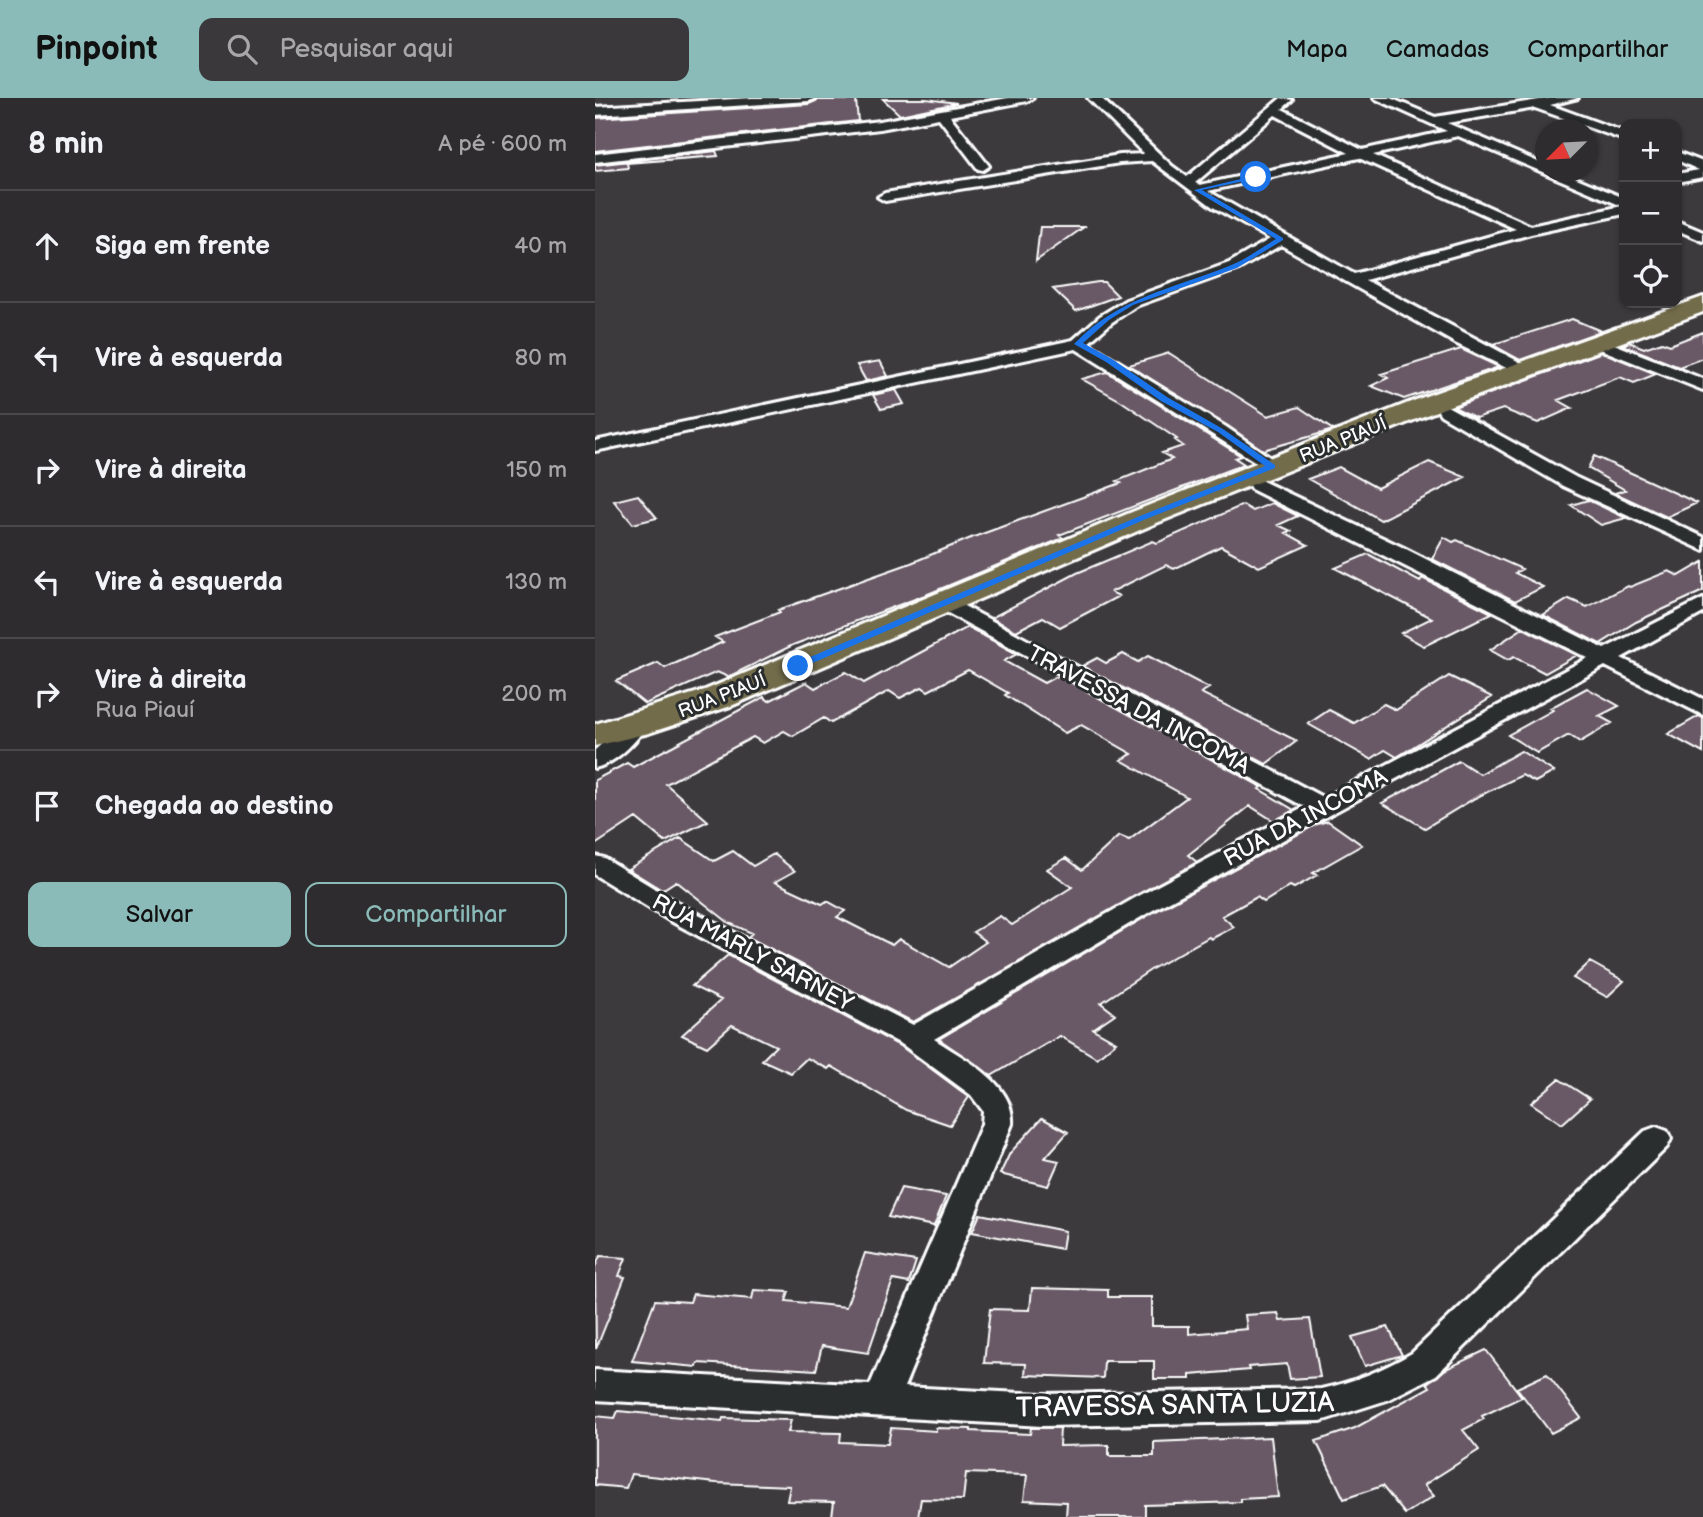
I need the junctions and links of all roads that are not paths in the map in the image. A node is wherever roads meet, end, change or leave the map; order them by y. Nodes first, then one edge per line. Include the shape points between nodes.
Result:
1 (809, 98) edge
2 (1027, 98) edge
3 (1094, 98) edge
4 (1289, 98) edge
5 (1380, 98) edge
6 (1520, 98) edge
7 (1572, 98) edge
8 (1535, 104) junction
9 (1275, 110) junction
10 (595, 111) edge
11 (944, 116) junction
12 (1435, 121) junction
13 (1460, 132) junction
14 (1619, 134) edge
15 (1361, 154) junction
16 (1157, 157) junction
17 (595, 158) edge
18 (1682, 158) edge
19 (1226, 162) junction
20 (1535, 165) edge
21 (983, 166) dead end
22 (1703, 167) edge
23 (1703, 173) edge
24 (1256, 177) junction
25 (1682, 177) edge
26 (1576, 182) edge
27 (1192, 186) junction
28 (1619, 191) edge
29 (1605, 194) junction
30 (885, 197) dead end
31 (1619, 201) edge
32 (1619, 211) edge
33 (1682, 227) edge
34 (1529, 230) junction
35 (1703, 237) edge
36 (1281, 239) junction
37 (1353, 278) junction
38 (1703, 304) edge
39 (1703, 314) edge
40 (1078, 344) junction
41 (1603, 345) junction
42 (1521, 370) junction
43 (1703, 385) edge
44 (1447, 411) junction
45 (595, 446) edge
46 (1265, 476) junction
47 (1703, 544) edge
48 (1703, 606) edge
49 (955, 609) junction
50 (1602, 657) junction
51 (1703, 708) edge
52 (613, 735) edge
53 (595, 761) edge
54 (1323, 807) junction
55 (595, 864) edge
56 (913, 1038) junction
57 (1656, 1139) dead end
58 (595, 1385) edge
59 (880, 1402) junction

1 - 10 street
2 - 11 street
3 - 16 street
4 - 9 street
5 - 12 street
6 - 8 street
7 - 8 street
8 - 12 street
8 - 14 street
9 - 15 street
9 - 19 street
11 - 17 street
11 - 21 street
12 - 13 street
13 - 15 street
13 - 20 street
15 - 24 street
15 - 34 street
16 - 27 street
16 - 30 street
18 - 22 street
19 - 24 street
19 - 27 street
23 - 25 street
24 - 27 street
26 - 29 street
27 - 36 street
28 - 29 street
29 - 31 street
32 - 34 street
33 - 35 street
34 - 37 street
36 - 37 street
36 - 40 street via 1234,267 1131,303
37 - 42 street
38 - 41 main road, RUA PIAUÍ
39 - 41 main road
40 - 45 street
40 - 46 street via 1220,431
41 - 42 main road, RUA PIAUÍ
41 - 43 street
41 - 44 main road, RUA PIAUÍ
42 - 46 main road, RUA PIAUÍ
44 - 46 main road, RUA PIAUÍ
44 - 47 street via 1570,482
46 - 49 main road, RUA PIAUÍ
46 - 50 street via 1397,552
46 - 52 main road, RUA PIAUÍ via 1143,517 741,690
48 - 50 street, RUA DA INCOMA
49 - 52 main road, RUA PIAUÍ via 724,708
49 - 54 street, TRAVESSA DA INCOMA
50 - 51 street
50 - 54 street, RUA DA INCOMA
52 - 53 street
54 - 56 street, RUA DA INCOMA
55 - 56 street, RUA MARLY SARNEY via 675,913
56 - 59 street, RUA MARLY SARNEY via 981,1087 998,1111 997,1124
57 - 59 street, TRAVESSA SANTA LUZIA via 1425,1364 1357,1397 1321,1405 1042,1410
58 - 59 street, TRAVESSA SANTA LUZIA

